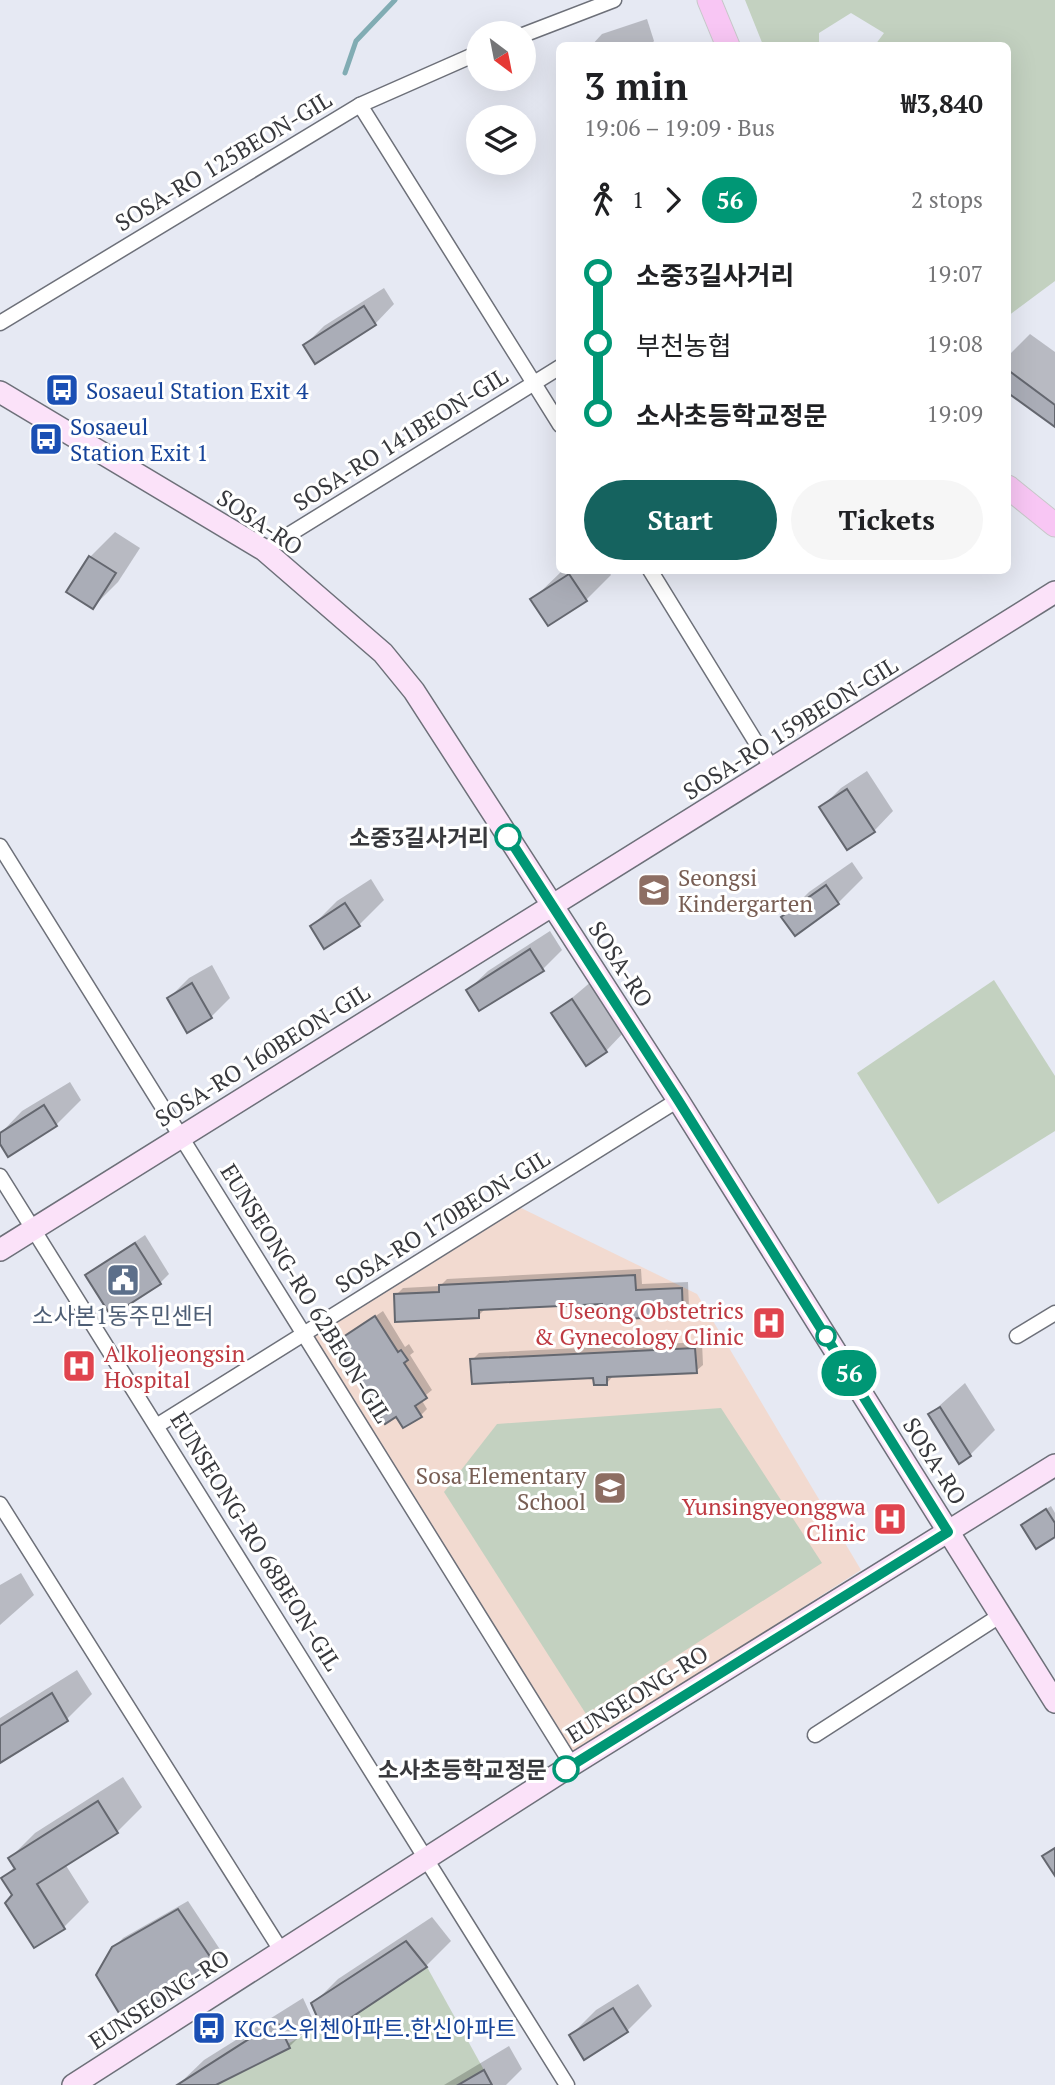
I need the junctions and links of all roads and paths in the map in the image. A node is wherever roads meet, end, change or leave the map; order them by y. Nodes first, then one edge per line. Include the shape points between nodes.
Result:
1 (614, 0) edge
2 (709, 0) edge
3 (536, 30) edge
4 (726, 42) edge
5 (466, 57) edge
6 (360, 105) junction
7 (0, 323) edge
8 (556, 369) edge
9 (534, 383) junction
10 (0, 392) edge
11 (556, 419) edge
12 (1011, 489) edge
13 (1055, 525) edge
14 (264, 550) junction
15 (652, 574) edge
16 (1055, 592) edge
17 (773, 770) junction
18 (0, 846) edge
19 (553, 908) junction
20 (678, 1100) junction
21 (181, 1136) junction
22 (0, 1176) edge
23 (33, 1230) junction
24 (0, 1250) edge
25 (1055, 1313) edge
26 (305, 1334) junction
27 (1017, 1336) dead end
28 (158, 1425) junction
29 (1055, 1465) edge
30 (0, 1504) edge
31 (948, 1532) junction
32 (1001, 1615) junction
33 (1055, 1702) edge
34 (815, 1735) dead end
35 (572, 1765) junction
36 (427, 1860) junction
37 (282, 1952) junction
38 (73, 2085) edge
39 (567, 2085) edge

1 - 3 street
2 - 4 main road
5 - 6 street, SOSA-RO 125BEON-GIL
6 - 7 street, SOSA-RO 125BEON-GIL
6 - 9 street
8 - 9 street, SOSA-RO 141BEON-GIL
9 - 11 street
9 - 14 street, SOSA-RO 141BEON-GIL
10 - 14 street, SOSA-RO
12 - 13 main road
14 - 19 street, SOSA-RO via 383,653 414,691
15 - 17 street
16 - 17 street, SOSA-RO 159BEON-GIL
17 - 19 street, SOSA-RO 159BEON-GIL
18 - 21 street, EUNSEONG-RO 62BEON-GIL
19 - 20 street, SOSA-RO
19 - 21 street, SOSA-RO 160BEON-GIL
20 - 26 street, SOSA-RO 170BEON-GIL
20 - 31 street, SOSA-RO
21 - 23 street, SOSA-RO 160BEON-GIL
21 - 26 street, EUNSEONG-RO 62BEON-GIL
22 - 23 street, EUNSEONG-RO 68BEON-GIL
23 - 24 street, SOSA-RO 160BEON-GIL
23 - 28 street, EUNSEONG-RO 68BEON-GIL
25 - 27 street
26 - 28 street, SOSA-RO 170BEON-GIL
26 - 35 street, EUNSEONG-RO 62BEON-GIL
28 - 36 street, EUNSEONG-RO 68BEON-GIL
29 - 31 street, EUNSEONG-RO
30 - 37 street
31 - 32 street, SOSA-RO
31 - 35 street, EUNSEONG-RO
32 - 33 street, SOSA-RO
32 - 34 street
35 - 36 street, EUNSEONG-RO
36 - 37 street, EUNSEONG-RO
36 - 39 street, EUNSEONG-RO 68BEON-GIL
37 - 38 street, EUNSEONG-RO

